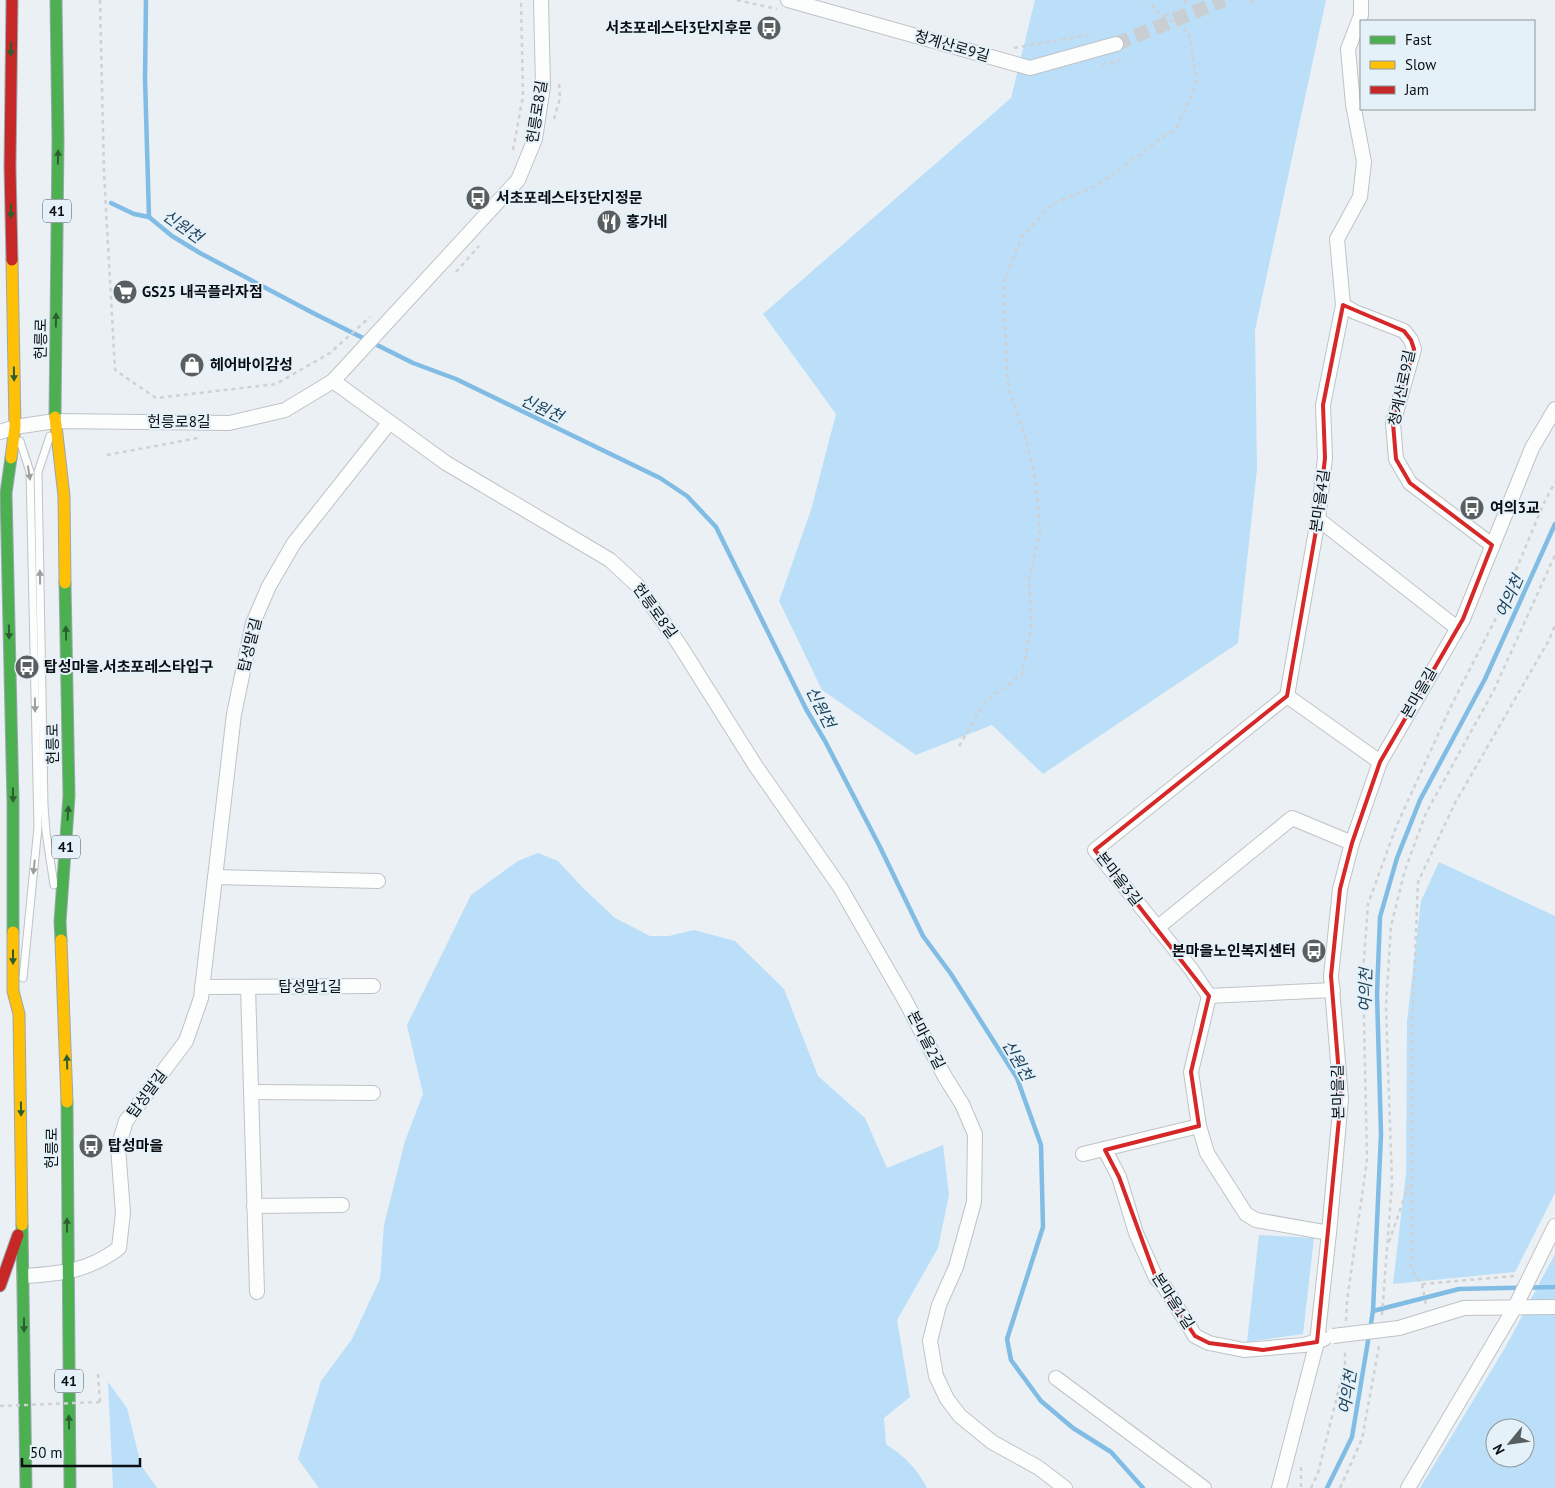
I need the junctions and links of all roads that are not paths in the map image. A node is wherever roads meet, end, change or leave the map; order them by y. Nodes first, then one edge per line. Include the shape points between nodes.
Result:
1 (12, 0) edge
2 (56, 0) edge
3 (541, 0) edge
4 (788, 0) edge
5 (1361, 0) edge
6 (1116, 44) tunnel mouth
7 (1342, 305) junction
8 (333, 381) junction
9 (1555, 409) edge
10 (55, 421) junction
11 (389, 423) junction
12 (15, 427) junction
13 (0, 432) edge
14 (1318, 519) junction
15 (1492, 545) junction
16 (1457, 628) junction
17 (1287, 696) junction
18 (1380, 762) junction
19 (1352, 843) junction
20 (215, 877) junction
21 (378, 881) dead end
22 (857, 919) joint
23 (60, 922) junction
24 (1158, 928) junction
25 (373, 986) dead end
26 (202, 987) junction
27 (248, 987) junction
28 (1329, 990) junction
29 (1209, 996) junction
30 (19, 1014) junction
31 (251, 1092) junction
32 (373, 1093) dead end
33 (1198, 1126) junction
34 (1105, 1150) junction
35 (1083, 1154) dead end
36 (254, 1206) junction
37 (342, 1206) dead end
38 (23, 1221) junction
39 (1555, 1226) edge
40 (1329, 1233) junction
41 (67, 1274) junction
42 (24, 1276) junction
43 (0, 1286) edge
44 (257, 1292) dead end
45 (1517, 1303) junction
46 (1555, 1307) edge
47 (1317, 1342) junction
48 (1056, 1378) dead end
49 (26, 1488) edge
50 (70, 1488) edge
51 (1065, 1488) edge
52 (1204, 1488) edge
53 (1279, 1488) edge
54 (1408, 1488) edge

1 -> 12 main road, 헌릉로 via 10,167
10 -> 2 main road, 헌릉로 / 41
3 - 8 street, 헌릉로8길 via 543,86 535,139 518,180
4 - 6 street, 청계산로9길 via 1030,68
5 - 7 street via 1362,15 1348,50 1353,104 1364,162 1360,197 1337,239
7 - 14 street, 본마을4길 via 1323,405 1326,458
7 - 15 street, 청계산로9길 via 1404,331 1411,340 1414,349 1393,423 1396,459 1410,483
8 - 10 street, 헌릉로8길 via 285,410 228,423
8 - 11 street, 헌릉로8길
9 - 15 street, 본마을길 via 1532,448
10 - 12 street, 헌릉로8길
23 -> 10 main road, 헌릉로 / 41 via 69,796 64,496
23 -> 10 lane via 44,806 38,472
11 - 20 street, 탑성말길 via 294,544 269,586 253,623 234,714
11 - 22 street, 헌릉로8길 via 446,463 610,560 638,586 840,888
12 - 13 street, 헌릉로8길
12 -> 30 main road, 헌릉로 via 6,493 13,803 10,991
12 -> 30 lane via 30,472 38,827
14 - 16 street
14 - 17 street, 본마을4길
15 - 16 street, 본마을길
16 - 18 street, 본마을길
17 - 18 street
17 - 24 street, 본마을3길 via 1095,850
18 - 19 street, 본마을길
19 - 24 street via 1292,818
19 - 28 street, 본마을길 via 1340,889
20 - 21 street
20 - 26 street, 탑성말길
22 - 51 street, 본마을2길 via 962,1104 975,1134 972,1210 956,1266 939,1304 930,1341 936,1376 960,1416 992,1442 1039,1468
41 -> 23 main road, 헌릉로 / 41 via 67,1065
24 - 29 street, 본마을3길
25 - 27 street, 탑성말1길
26 - 27 street, 탑성말1길
26 - 41 street, 탑성말길 via 186,1041 126,1121 118,1147 123,1214 119,1248
27 - 31 street
28 - 29 street
28 - 40 street, 본마을길 via 1341,1099
29 - 33 street via 1191,1072
30 -> 38 main road, 헌릉로
31 - 32 street
31 - 36 street
33 - 34 street
33 - 40 street via 1207,1153 1246,1214 1256,1220
34 - 35 street
34 - 47 street, 본마을1길 via 1119,1177 1136,1233 1156,1278 1195,1336 1208,1343 1244,1350
36 - 37 street
36 - 44 street
38 - 42 main road, 헌릉로
38 - 43 main road
39 - 45 street
40 - 47 street, 본마을길
41 - 42 street, 탑성말길
50 -> 41 main road, 헌릉로 / 41
42 -> 49 main road, 헌릉로
45 - 46 street
45 - 47 street, bridge via 1464,1308 1399,1328 1333,1336
45 - 54 street
47 - 53 street, 본마을길
48 - 52 street

